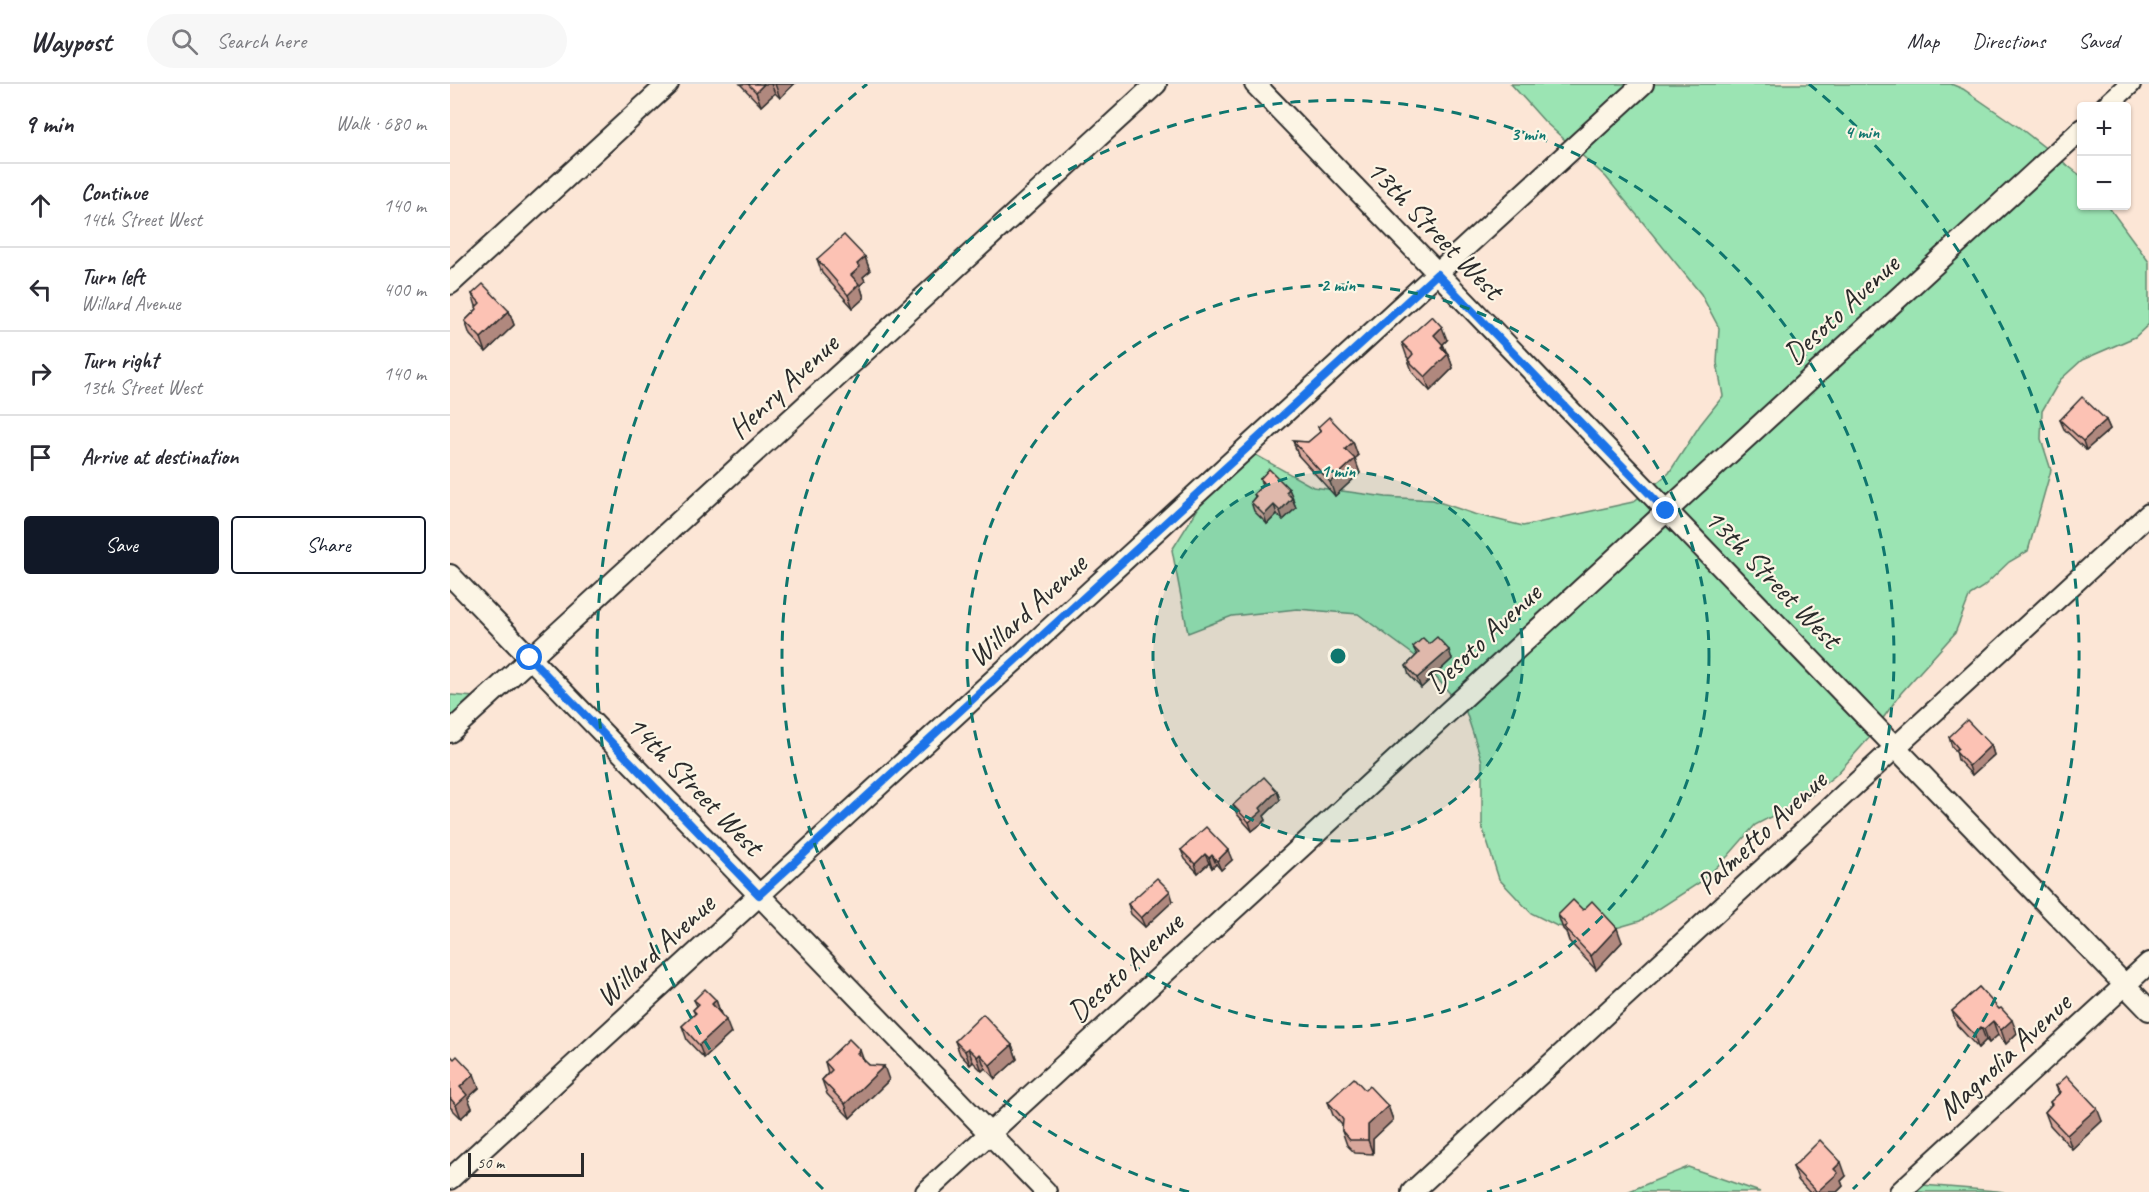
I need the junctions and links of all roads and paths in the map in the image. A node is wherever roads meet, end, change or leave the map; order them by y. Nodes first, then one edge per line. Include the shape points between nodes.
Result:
1 (668, 84) edge
2 (1156, 84) edge
3 (1255, 84) edge
4 (1643, 84) edge
5 (2130, 84) edge
6 (2110, 102) edge
7 (2077, 134) edge
8 (1437, 274) junction
9 (450, 284) edge
10 (1666, 511) junction
11 (2149, 514) edge
12 (450, 575) edge
13 (530, 658) junction
14 (450, 732) edge
15 (1896, 748) junction
16 (759, 895) junction
17 (2149, 963) edge
18 (2125, 985) junction
19 (2149, 1010) edge
20 (989, 1133) junction
21 (450, 1179) edge
22 (926, 1192) edge
23 (1046, 1192) edge
24 (1412, 1192) edge
25 (1900, 1192) edge

1 - 9 street
2 - 13 street, Henry Avenue
3 - 8 street, 13th Street West
4 - 8 street, Willard Avenue
5 - 6 street
7 - 10 street, Desoto Avenue
8 - 10 street, 13th Street West
8 - 16 street, Willard Avenue
10 - 15 street, 13th Street West
10 - 20 street, Desoto Avenue
11 - 15 street, Palmetto Avenue
12 - 13 street, 14th Street West
13 - 14 street, Henry Avenue
13 - 16 street, 14th Street West
15 - 18 street, 13th Street West
15 - 24 street, Palmetto Avenue
16 - 20 street, 14th Street West
16 - 21 street, Willard Avenue
17 - 18 street, Magnolia Avenue
18 - 19 street, 13th Street West
18 - 25 street, Magnolia Avenue
20 - 22 street, Desoto Avenue
20 - 23 street, 14th Street West

